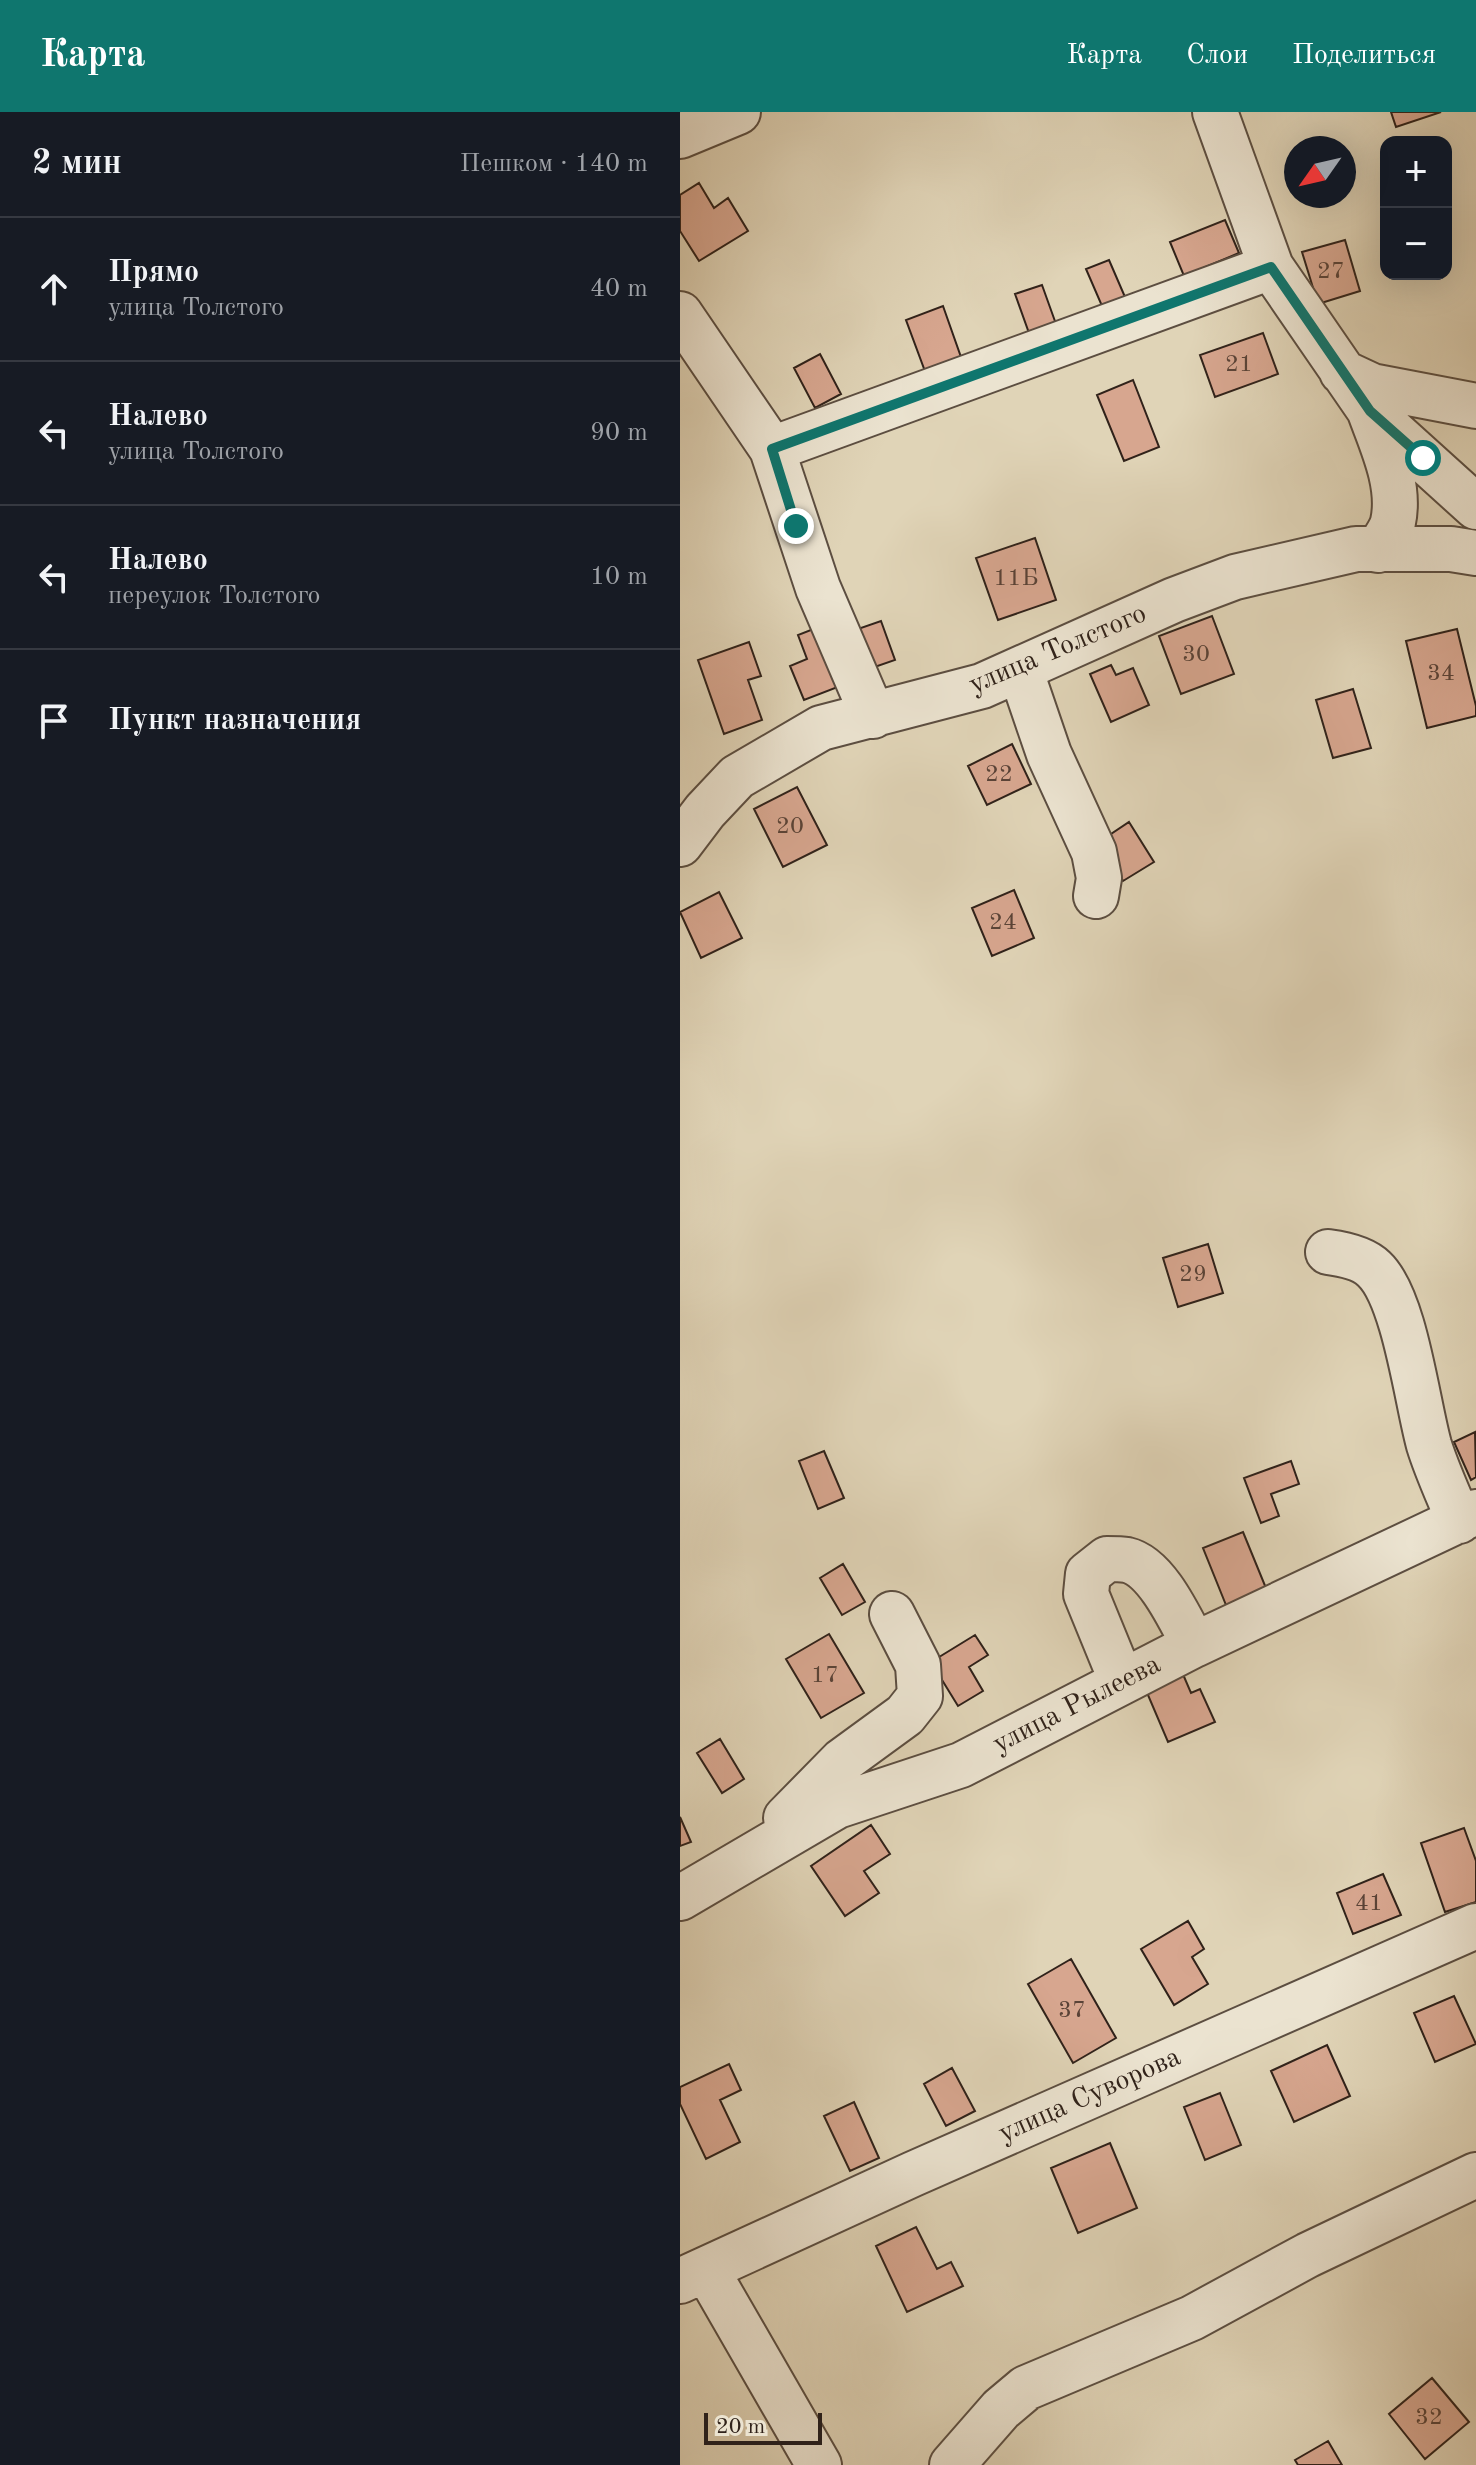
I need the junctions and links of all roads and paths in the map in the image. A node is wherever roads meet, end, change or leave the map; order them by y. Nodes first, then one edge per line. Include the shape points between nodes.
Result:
1 (738, 112) edge
2 (1215, 112) edge
3 (680, 136) edge
4 (1271, 267) junction
5 (680, 314) edge
6 (1342, 372) junction
7 (1476, 406) edge
8 (1370, 411) junction
9 (772, 449) junction
10 (1476, 507) edge
11 (1378, 550) junction
12 (1476, 553) edge
13 (1020, 669) junction
14 (873, 716) junction
15 (680, 844) edge
16 (1096, 896) dead end
17 (1328, 1252) dead end
18 (1468, 1516) edge
19 (892, 1614) dead end
20 (1194, 1645) junction
21 (1122, 1682) junction
22 (737, 1867) junction
23 (680, 1898) edge
24 (1476, 1926) edge
25 (1476, 2175) edge
26 (693, 2275) edge
27 (819, 2465) edge
28 (952, 2465) edge

1 - 3 street
2 - 4 street
4 - 6 street
4 - 9 street
5 - 9 street
6 - 7 street via 1372,386
6 - 8 street
8 - 10 street
8 - 11 street via 1394,493 1393,523
9 - 14 street via 818,588
11 - 12 street, улица Толстого
11 - 13 street, улица Толстого via 1356,549 1235,577
13 - 14 street, улица Толстого via 982,686
13 - 16 street via 1049,754 1094,852
14 - 15 street, улица Толстого via 821,728 737,777
17 - 18 street via 1373,1267 1385,1282 1430,1448
18 - 20 street, улица Рылеева
19 - 22 street via 918,1665 920,1696 905,1715 842,1761
20 - 21 street, улица Рылеева
20 - 21 street via 1147,1572 1129,1560 1107,1559 1088,1574 1086,1594
21 - 22 street, улица Рылеева via 961,1765 837,1806
22 - 23 street, улица Рылеева
24 - 26 street, улица Суворова
25 - 28 street via 1308,2255 1192,2318 1026,2388
26 - 27 street, улица Суворова

